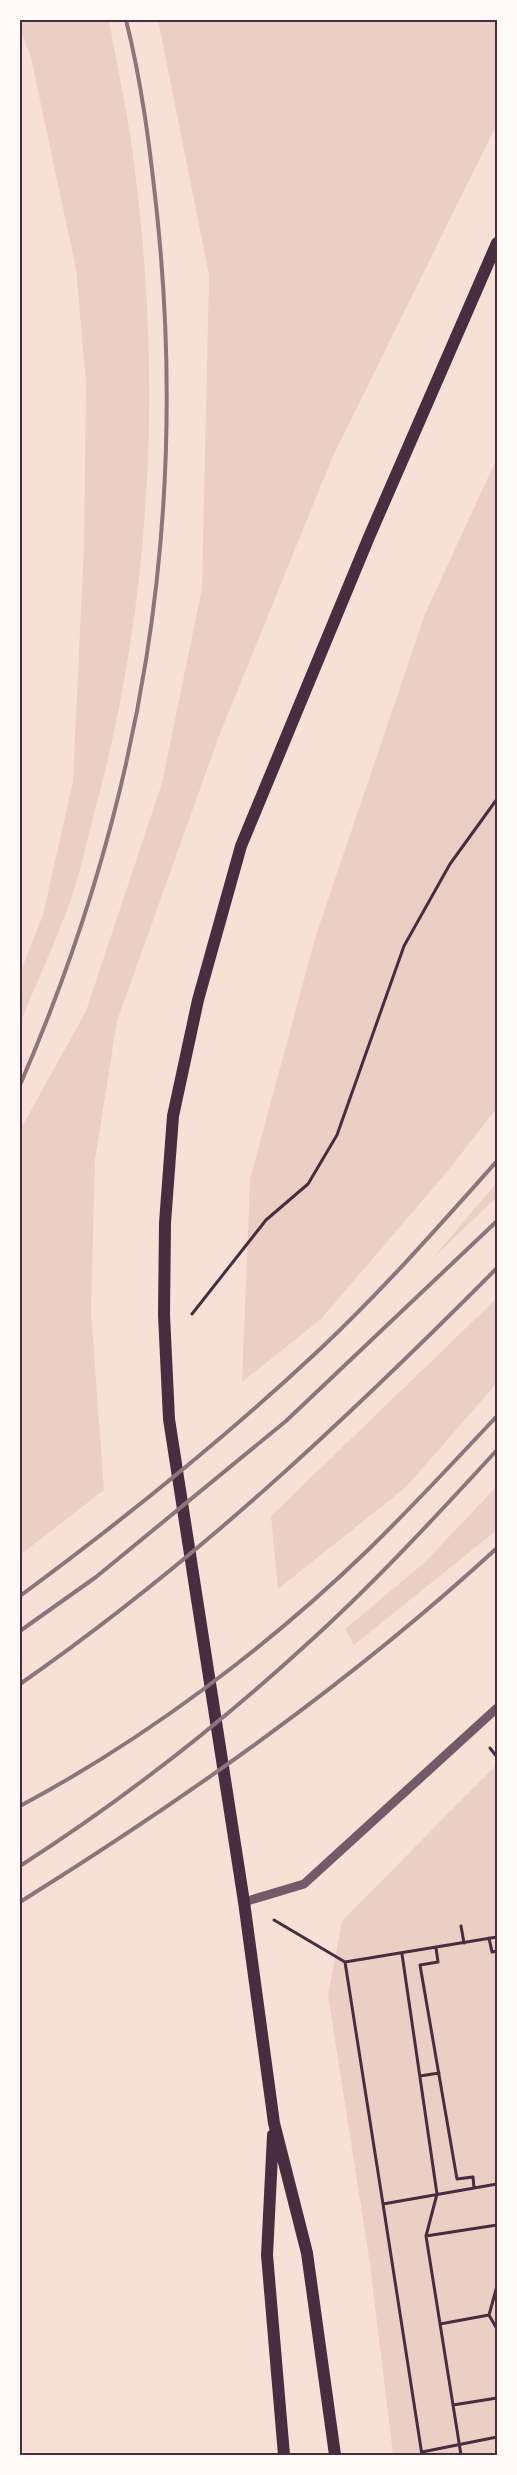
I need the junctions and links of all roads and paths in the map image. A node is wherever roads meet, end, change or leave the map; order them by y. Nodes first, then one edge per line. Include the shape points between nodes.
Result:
1 (497, 244) edge
2 (497, 799) edge
3 (166, 1348) junction
4 (497, 1708) edge
5 (244, 1902) junction
6 (462, 1926) dead end
7 (497, 1937) edge
8 (490, 1938) junction
9 (464, 1943) junction
10 (436, 1948) junction
11 (497, 1951) edge
12 (402, 1954) junction
13 (345, 1962) junction
14 (439, 2073) junction
15 (420, 2076) junction
16 (274, 2123) junction
17 (497, 2184) edge
18 (474, 2188) junction
19 (437, 2194) junction
20 (383, 2204) junction
21 (497, 2226) edge
22 (426, 2236) junction
23 (497, 2286) edge
24 (488, 2315) junction
25 (440, 2324) junction
26 (497, 2329) edge
27 (497, 2398) edge
28 (453, 2405) junction
29 (497, 2437) edge
30 (459, 2444) junction
31 (422, 2453) edge
32 (284, 2455) edge
33 (335, 2455) edge
34 (461, 2455) edge

1 - 3 main road via 369,536 241,846 198,1000 173,1116 165,1223
2 - 3 path via 450,864 404,946 338,1135 308,1184 266,1220
3 - 5 main road via 169,1419
4 - 5 street via 304,1884
5 - 13 path
5 - 16 main road
6 - 9 path
7 - 8 path
8 - 9 path
8 - 11 path via 492,1952
9 - 10 path
10 - 12 path
10 - 14 path via 438,1962 420,1965
12 - 13 path
12 - 15 path
13 - 20 path
14 - 15 path
14 - 18 path via 457,2179 472,2177
15 - 19 path
16 - 32 main road via 267,2256
16 - 33 main road via 308,2253
17 - 18 path
18 - 19 path
19 - 20 path
19 - 22 path
20 - 31 path
21 - 22 path
22 - 25 path
23 - 24 path
24 - 25 path
24 - 26 path
25 - 28 path
27 - 28 path
28 - 30 path
29 - 30 path
30 - 31 path
30 - 34 path

